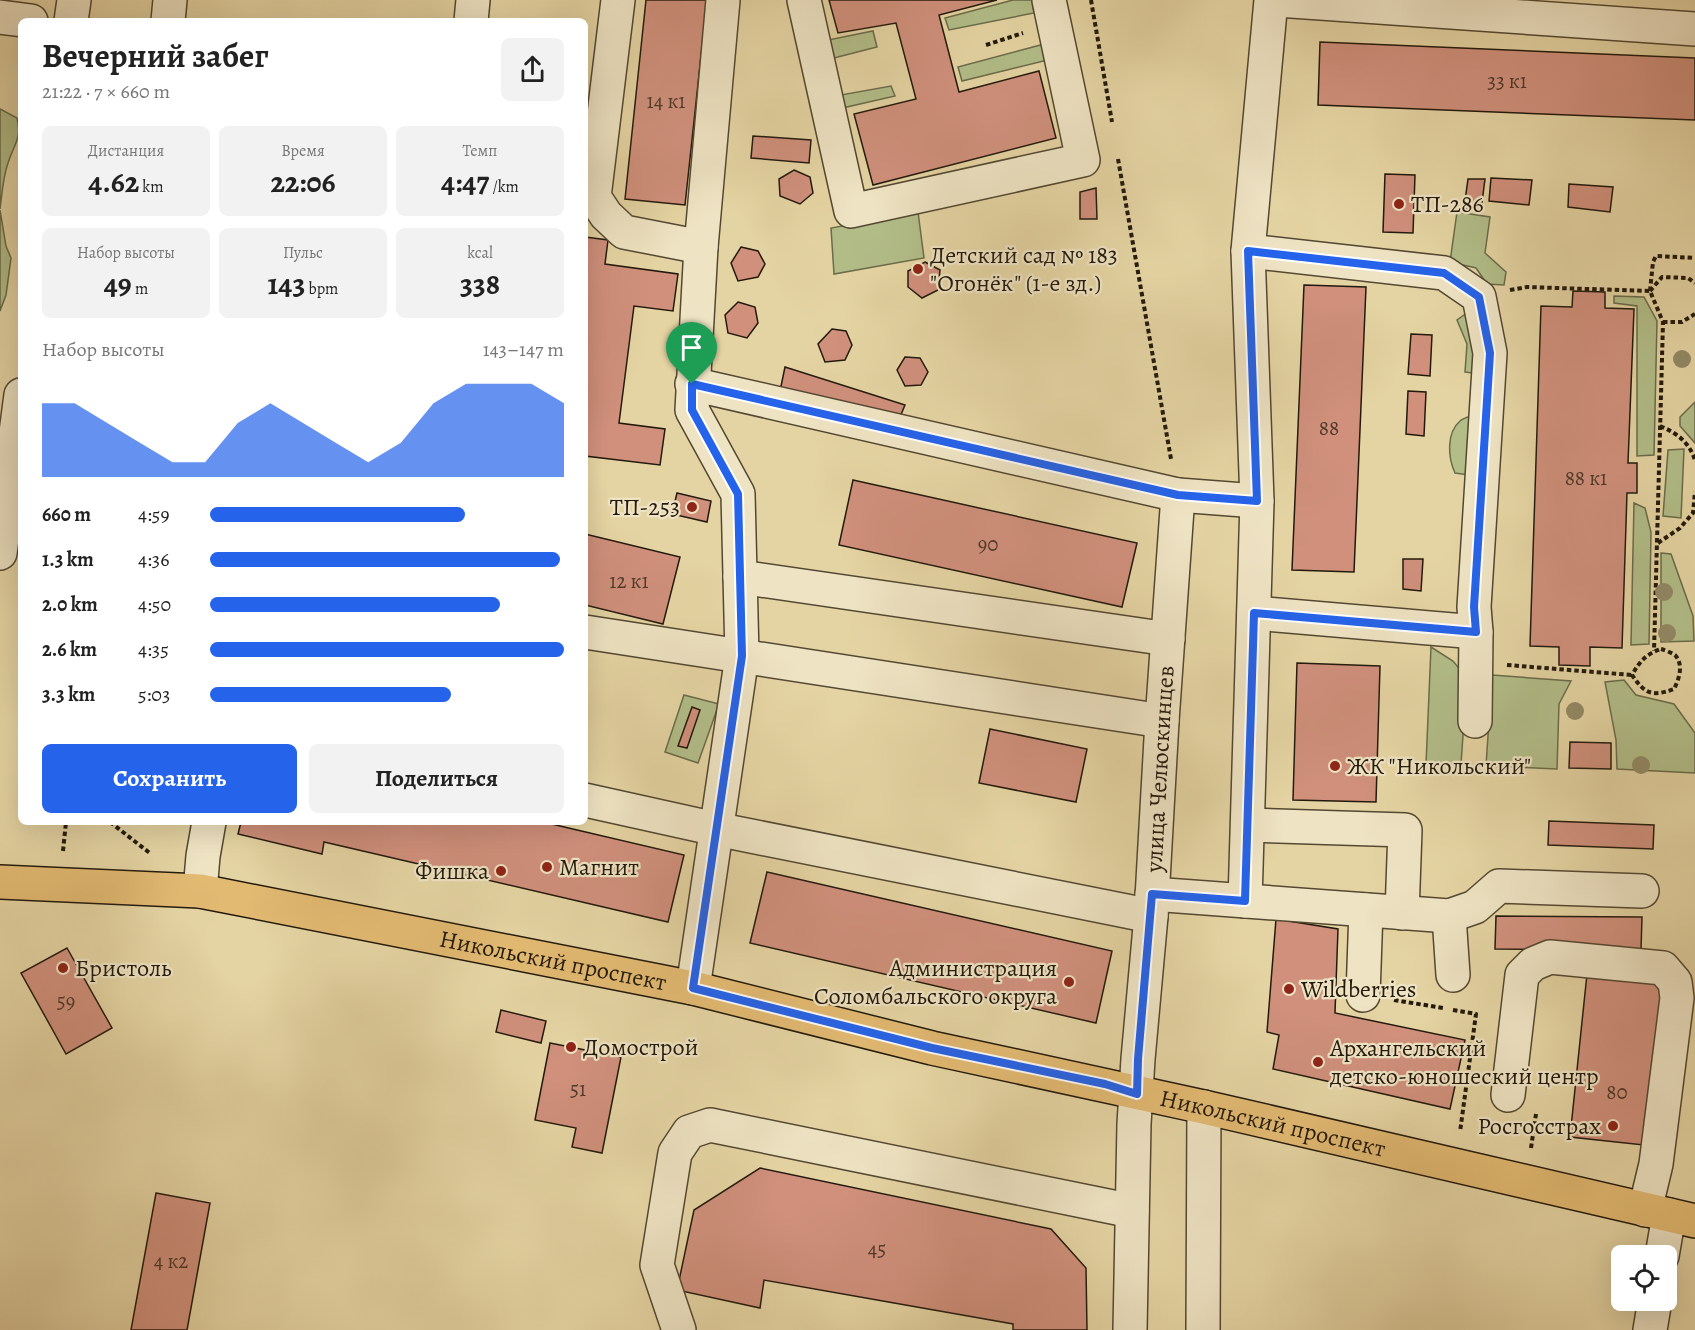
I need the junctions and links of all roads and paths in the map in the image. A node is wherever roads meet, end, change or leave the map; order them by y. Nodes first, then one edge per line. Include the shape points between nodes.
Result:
1 (74, 0) edge
2 (170, 0) edge
3 (473, 0) edge
4 (618, 0) edge
5 (723, 0) edge
6 (804, 0) edge
7 (1049, 0) edge
8 (1091, 0) edge
9 (1271, 0) edge
10 (1277, 0) edge
11 (0, 17) edge
12 (71, 18) edge
13 (168, 18) edge
14 (471, 18) edge
15 (18, 19) edge
16 (1695, 30) edge
17 (594, 119) edge
18 (1113, 130) dead end
19 (1118, 153) dead end
20 (701, 247) junction
21 (1248, 251) junction
22 (1695, 258) edge
23 (1695, 283) edge
24 (1650, 291) junction
25 (1479, 297) junction
26 (1695, 314) edge
27 (1663, 322) junction
28 (692, 384) junction
29 (18, 418) edge
30 (1660, 426) junction
31 (1695, 460) edge
32 (1695, 492) edge
33 (1178, 495) junction
34 (1257, 501) junction
35 (1657, 543) junction
36 (0, 553) edge
37 (0, 559) edge
38 (18, 562) edge
39 (740, 577) junction
40 (1254, 613) junction
41 (588, 632) edge
42 (1168, 639) junction
43 (1477, 648) junction
44 (1654, 651) junction
45 (742, 656) junction
46 (1632, 675) junction
47 (1162, 721) junction
48 (1475, 721) dead end
49 (588, 801) edge
50 (66, 825) edge
51 (114, 825) edge
52 (208, 825) edge
53 (1248, 825) junction
54 (716, 829) junction
55 (62, 855) dead end
56 (156, 859) dead end
57 (0, 882) edge
58 (200, 891) junction
59 (1642, 891) dead end
60 (1245, 901) junction
61 (1151, 905) junction
62 (1366, 910) junction
63 (1402, 913) junction
64 (1449, 916) junction
65 (1453, 975) dead end
66 (693, 988) junction
67 (1363, 995) joint
68 (1137, 1094) junction
69 (1508, 1095) dead end
70 (1204, 1107) junction
71 (1460, 1133) dead end
72 (1132, 1211) junction
73 (1670, 1215) edge
74 (1664, 1245) edge
75 (1653, 1311) edge
76 (679, 1330) edge
77 (1130, 1330) edge
78 (1203, 1330) edge
79 (1650, 1330) edge

1 - 12 street
2 - 13 street
3 - 14 street
4 - 17 street
5 - 20 street
6 - 7 street via 851,212 1083,160
8 - 18 path
9 - 21 street
10 - 16 street
11 - 15 street
17 - 20 street via 594,196 606,215 624,232
19 - 33 path
20 - 28 street
21 - 25 street via 1444,273
21 - 34 street
22 - 24 path via 1656,256
23 - 24 path via 1688,278 1662,277
24 - 25 path via 1527,287
24 - 27 path
25 - 43 street via 1490,353 1474,607
26 - 27 path via 1682,322
27 - 30 path
28 - 33 street
28 - 39 street via 692,410 738,494
29 - 36 street
30 - 31 path via 1676,433 1691,448
30 - 35 path
32 - 35 path via 1693,513 1680,528
33 - 34 street
33 - 42 street, улица Челюскинцев
34 - 40 street
35 - 44 path
37 - 38 street
39 - 42 street
39 - 45 street
40 - 43 street
40 - 53 street
41 - 45 street
42 - 47 street, улица Челюскинцев
43 - 46 path
43 - 48 street
44 - 46 path via 1640,660
44 - 46 path via 1661,649 1675,656 1680,679 1674,689 1659,694 1642,690
45 - 47 street
45 - 54 street
47 - 61 street, улица Челюскинцев
49 - 54 street
50 - 55 path
51 - 56 path
52 - 58 street
53 - 60 street
53 - 63 street via 1405,830
54 - 61 street
54 - 66 street
57 - 58 main road, Никольский проспект
58 - 66 main road, Никольский проспект
59 - 64 street via 1499,886 1475,907
60 - 61 street
60 - 62 street
61 - 68 street, улица Челюскинцев
62 - 63 street
62 - 67 street
63 - 64 street
64 - 65 street
66 - 68 main road, Никольский проспект
67 - 71 path via 1476,1014
68 - 70 main road, Никольский проспект
68 - 72 street, улица Челюскинцев
69 - 73 street via 1521,975 1533,964 1550,957 1663,968 1675,982 1677,998 1656,1164
70 - 73 main road, Никольский проспект
70 - 78 street
72 - 76 street via 710,1125 689,1132 675,1153 657,1265
72 - 77 street, улица Челюскинцев
73 - 74 street
75 - 79 street

